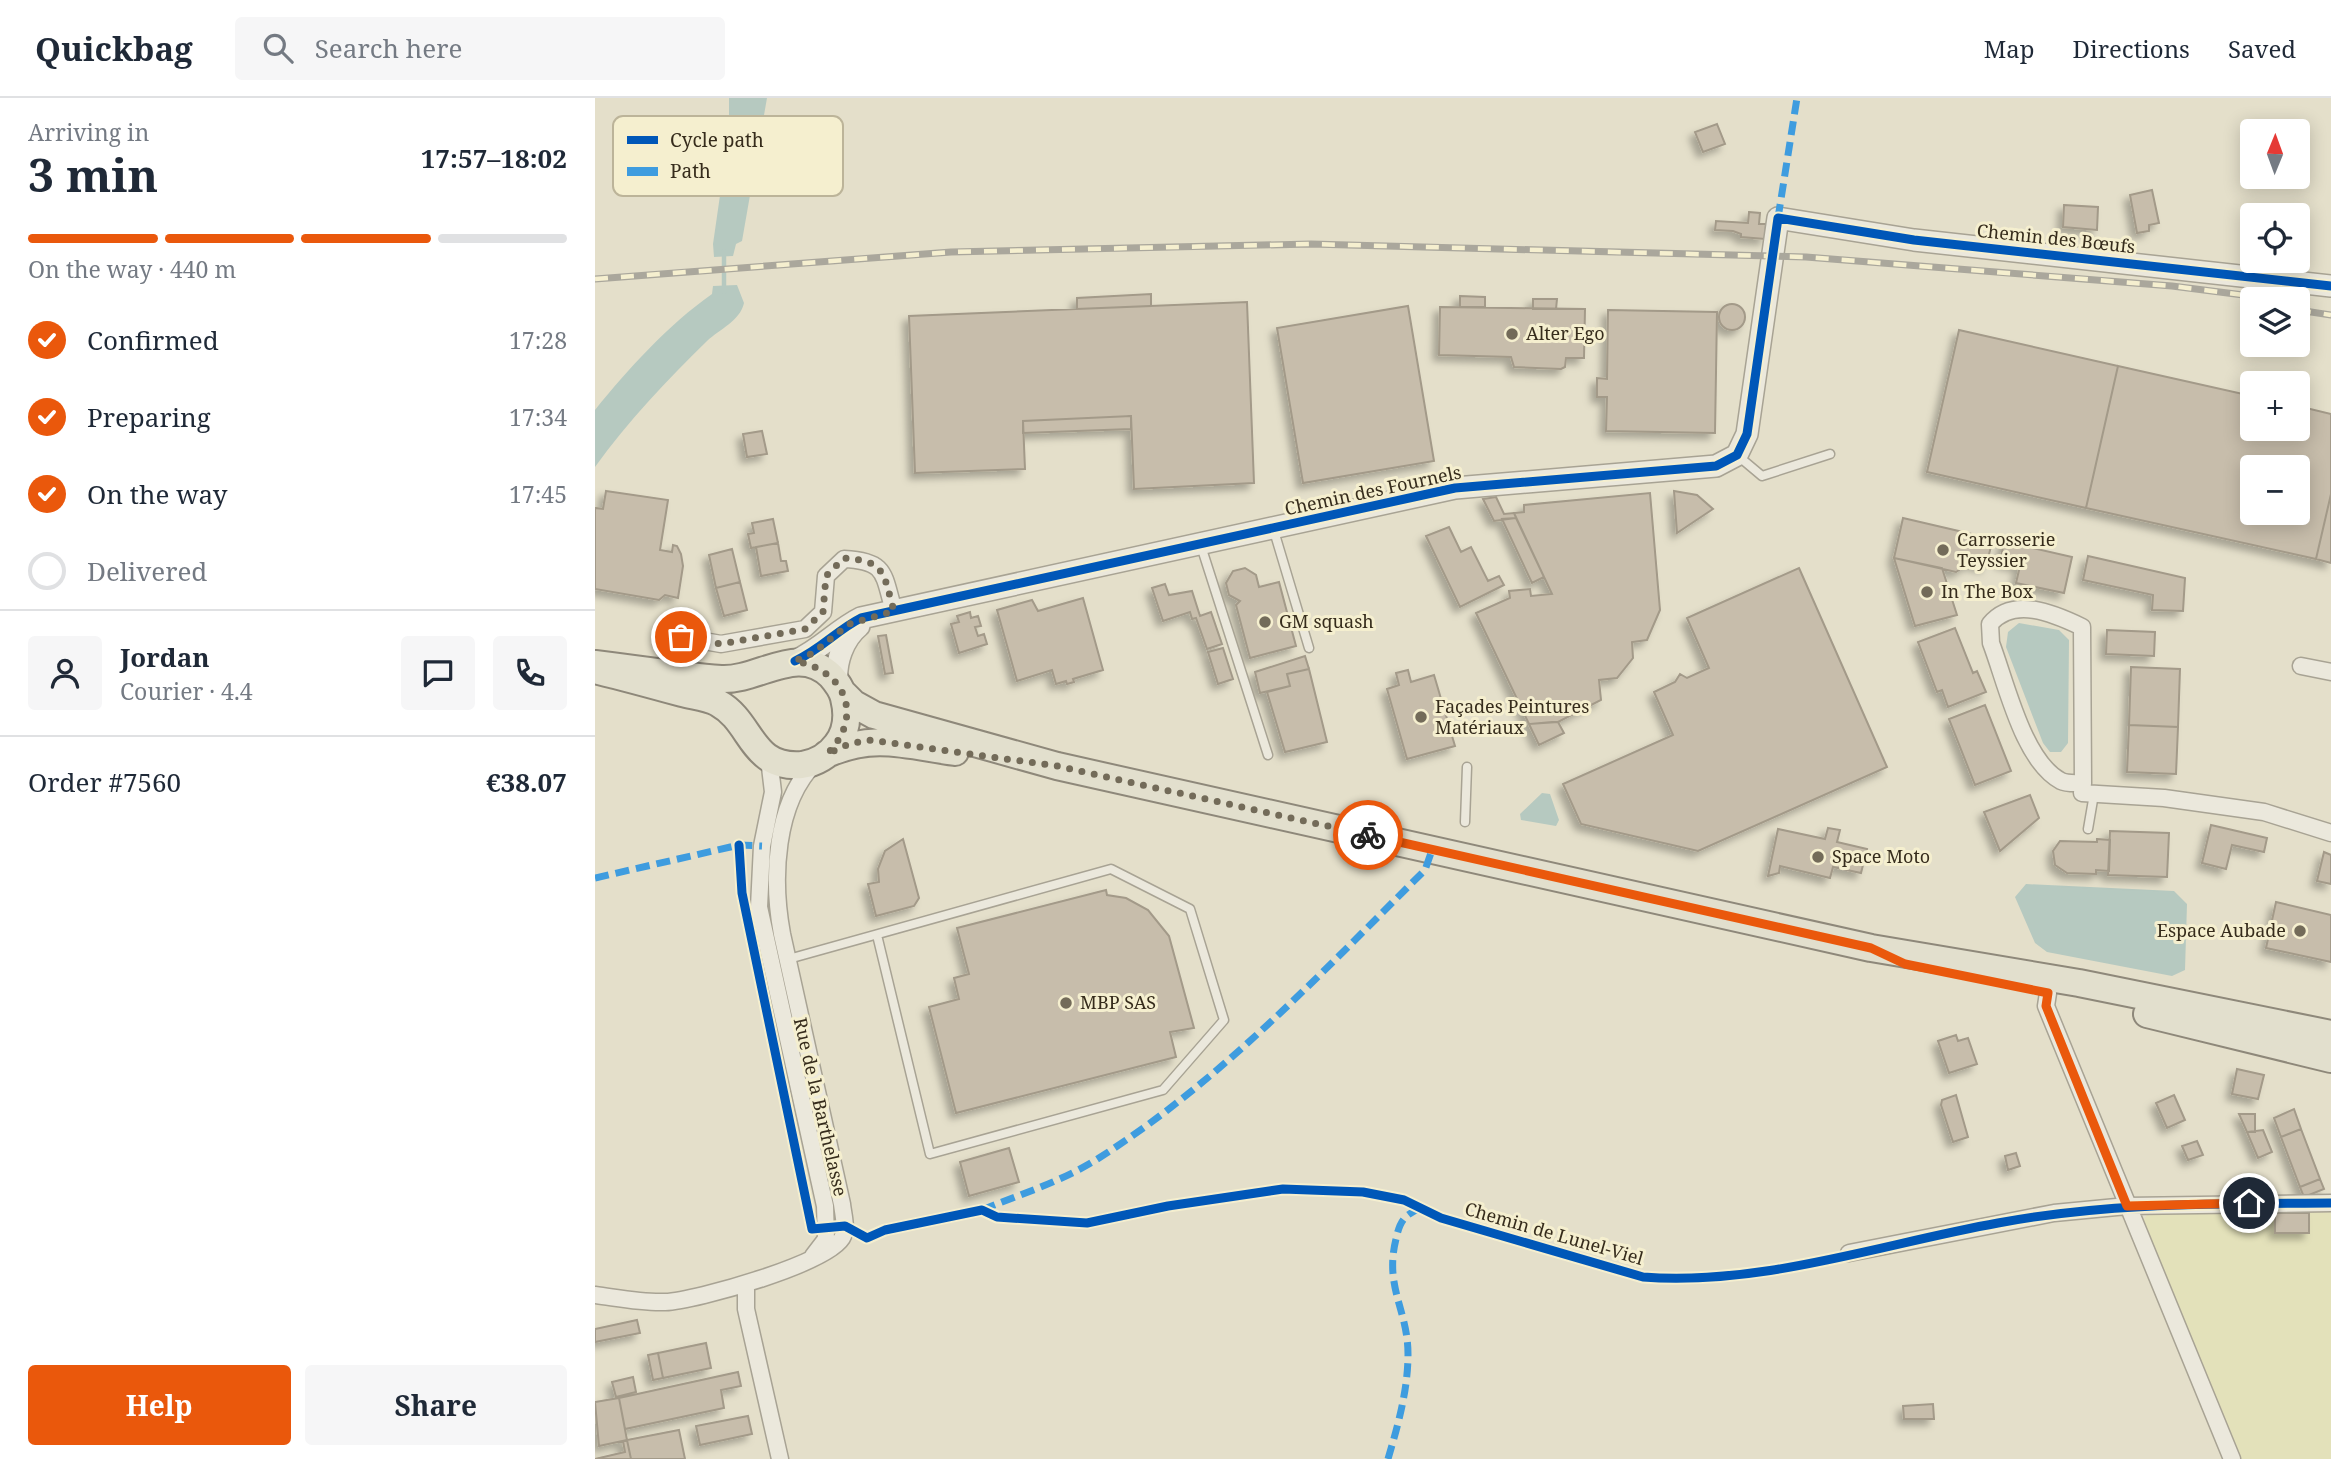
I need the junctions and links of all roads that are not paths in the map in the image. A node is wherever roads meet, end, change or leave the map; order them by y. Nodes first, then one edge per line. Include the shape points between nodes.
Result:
1 (2331, 286) edge
2 (1831, 454) dead end
3 (1737, 455) junction
4 (1273, 528) junction
5 (1201, 544) junction
6 (890, 612) junction
7 (681, 637) dead end
8 (1309, 648) dead end
9 (795, 661) junction
10 (595, 664) edge
11 (2301, 666) dead end
12 (595, 670) edge
13 (2331, 672) edge
14 (761, 674) junction
15 (840, 688) junction
16 (746, 732) junction
17 (1268, 755) dead end
18 (764, 756) junction
19 (822, 757) junction
20 (1057, 766) junction
21 (1467, 766) dead end
22 (2088, 788) junction
23 (1465, 822) dead end
24 (2088, 829) dead end
25 (2331, 833) edge
26 (877, 935) junction
27 (1871, 948) junction
28 (787, 960) junction
29 (771, 965) junction
30 (2048, 993) junction
31 (2331, 1034) edge
32 (2331, 1059) edge
33 (2331, 1203) edge
34 (2127, 1206) junction
35 (1849, 1253) dead end
36 (809, 1260) junction
37 (746, 1285) junction
38 (595, 1295) edge
39 (780, 1459) edge
40 (2232, 1459) edge

1 - 3 street, Chemin des Bœufs via 1914,240 1778,218 1747,434
2 - 3 lane via 1762,476
3 - 4 street, Chemin des Fournels via 1716,466 1455,488
4 - 5 street, Chemin des Fournels
4 - 8 lane
5 - 6 street, Chemin des Fournels
5 - 17 lane
6 - 7 street via 883,573 868,560 844,558 826,576 823,612 805,629 721,644
6 - 9 street, Chemin des Fournels via 849,624 813,653
6 - 15 street, Chemin des Fournels via 863,623 846,641 838,664
9 - 14 main road
9 - 15 main road via 826,671
10 - 14 main road via 721,678
11 - 13 street
12 - 16 main road via 716,701 733,713
14 - 16 main road via 744,703
15 - 19 main road via 846,723 837,745
15 - 20 main road via 854,704 874,715
16 - 18 main road
18 - 19 main road via 789,765
18 - 29 street, Rue de la Barthelasse via 771,767 773,792 762,846 759,907
19 - 20 main road via 869,740
19 - 28 street, Rue de la Barthelasse via 799,783 781,838 777,889
20 - 27 main road
21 - 23 lane
22 - 22 street via 2082,626 2019,607 1999,612 1990,624 1991,643 2032,752 2045,769 2064,782
22 - 24 lane
22 - 25 street via 2264,812
26 - 26 lane via 1111,869 1190,909 1224,1020 1163,1090 930,1154
26 - 28 lane
27 - 30 main road via 1905,964
27 - 31 main road via 2079,983
28 - 29 lane
28 - 36 street, Rue de la Barthelasse via 845,1226 838,1245
29 - 36 street, Rue de la Barthelasse via 825,1206 826,1238
30 - 32 main road
30 - 34 street via 2046,1006
33 - 34 street
34 - 35 street via 2020,1219
34 - 40 street
36 - 37 street
37 - 38 street via 662,1302
37 - 39 street via 747,1309

